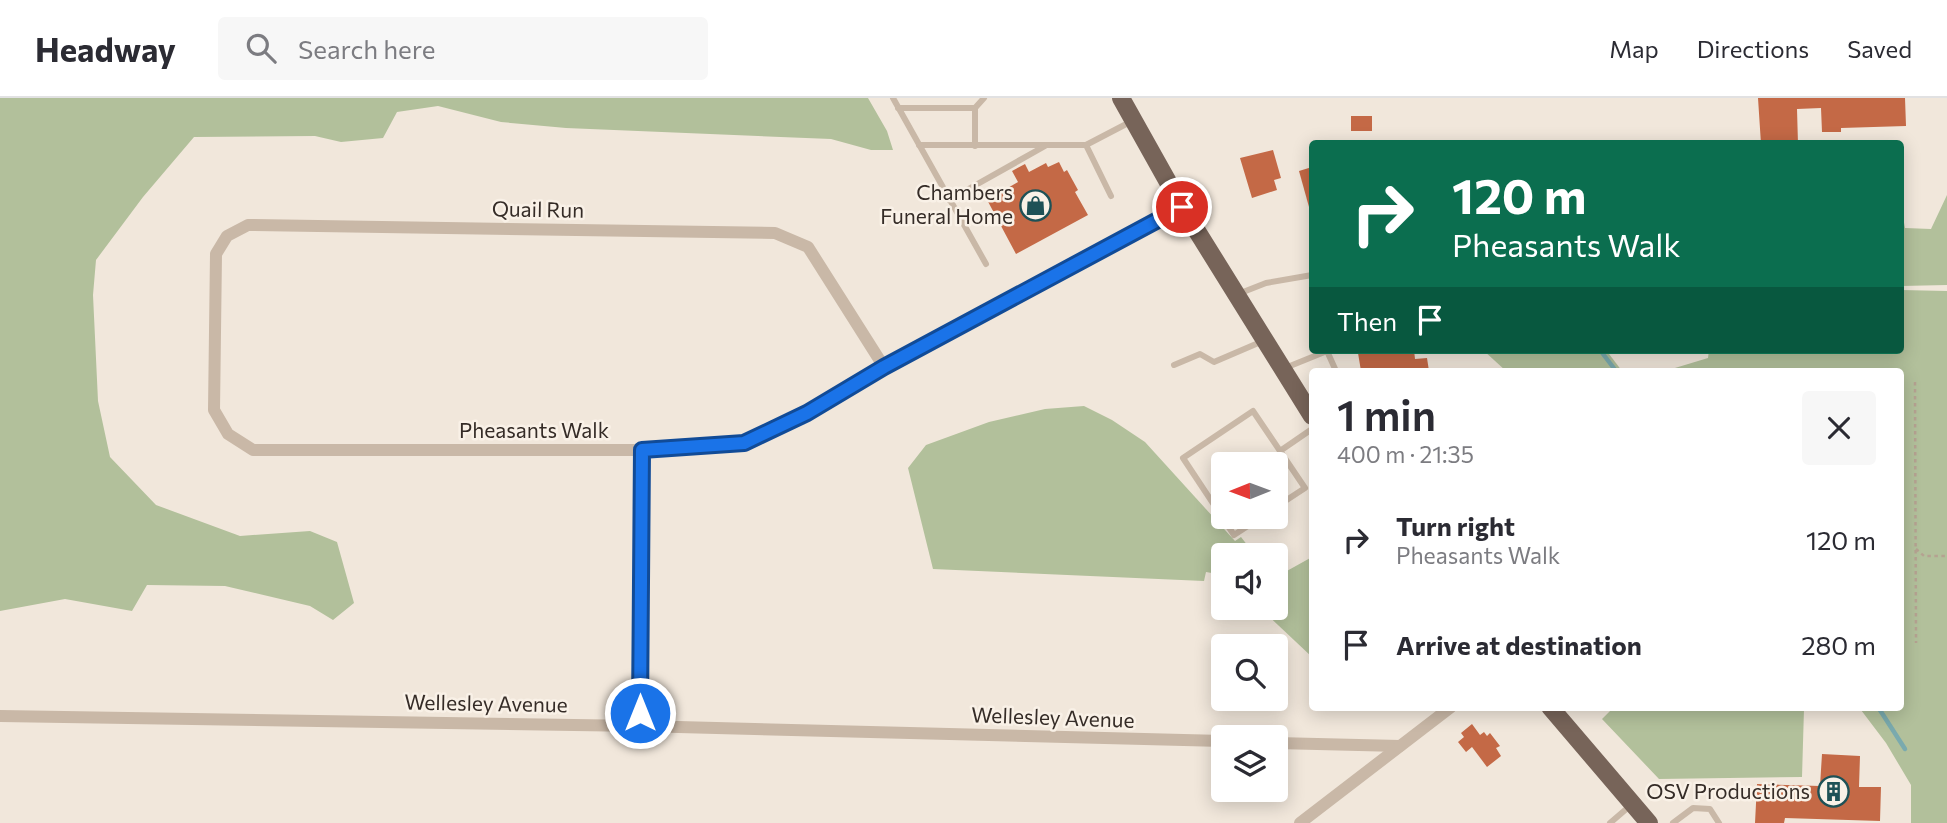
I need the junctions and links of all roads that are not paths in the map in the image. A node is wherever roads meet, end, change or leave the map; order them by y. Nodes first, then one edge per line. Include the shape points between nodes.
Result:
1 (893, 98) edge
2 (984, 98) edge
3 (1121, 98) edge
4 (898, 108) junction
5 (975, 108) junction
6 (1130, 111) edge
7 (919, 145) junction
8 (1086, 145) junction
9 (975, 146) junction
10 (1046, 146) junction
11 (1111, 196) dead end
12 (949, 200) junction
13 (1182, 207) junction
14 (986, 264) dead end
15 (1309, 276) edge
16 (1236, 295) junction
17 (215, 335) joint
18 (1265, 340) junction
19 (1319, 354) edge
20 (1174, 365) dead end
21 (884, 367) junction
22 (1283, 369) junction
23 (1309, 411) edge
24 (1309, 431) edge
25 (642, 450) junction
26 (1280, 452) joint
27 (1288, 464) edge
28 (1288, 499) edge
29 (1211, 500) edge
30 (1230, 529) edge
31 (1243, 529) edge
32 (1446, 711) edge
33 (1553, 711) edge
34 (0, 716) edge
35 (640, 726) junction
36 (1211, 741) edge
37 (1288, 743) edge
38 (1400, 746) junction
39 (1633, 804) junction
40 (1300, 823) edge
41 (1609, 823) edge
42 (1649, 823) edge
43 (1673, 823) edge
44 (1719, 823) edge

1 - 4 lane
2 - 5 lane
3 - 6 main road
4 - 5 lane
4 - 7 lane
5 - 9 lane
6 - 8 lane
6 - 13 main road
7 - 9 lane
7 - 12 lane
8 - 10 lane
8 - 11 lane
9 - 10 lane
10 - 12 lane
12 - 14 lane
13 - 16 main road
13 - 21 street, Pheasants Walk
15 - 16 lane via 1266,283
16 - 18 main road
17 - 21 street, Quail Run via 216,254 227,236 248,225 775,233 808,247
17 - 25 street, Pheasants Walk via 214,410 228,433 253,450
18 - 20 lane via 1214,362 1200,355
18 - 22 main road
19 - 22 lane
21 - 25 street, Pheasants Walk via 807,413 744,443
22 - 23 main road
24 - 26 lane
25 - 35 street
26 - 29 lane via 1253,411 1183,458
27 - 28 lane via 1304,488
30 - 31 lane via 1234,535
32 - 38 street
33 - 39 main road
34 - 35 street, Wellesley Avenue
35 - 36 street, Wellesley Avenue
37 - 38 street
38 - 40 street
39 - 41 lane
39 - 42 main road
43 - 44 lane via 1693,808 1710,809

